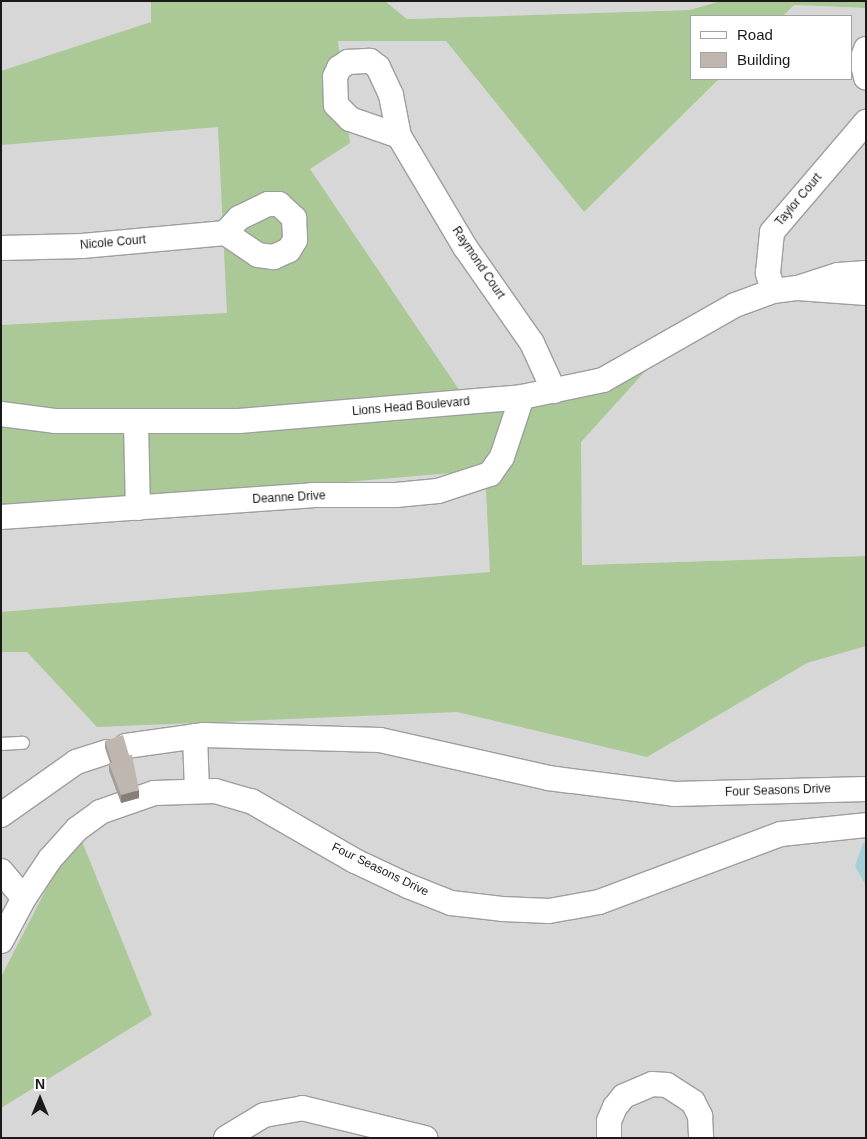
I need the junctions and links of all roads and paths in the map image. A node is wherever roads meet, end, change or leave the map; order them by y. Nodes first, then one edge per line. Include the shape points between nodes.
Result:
1 (866, 49) edge
2 (866, 78) edge
3 (866, 122) edge
4 (399, 136) dead end
5 (225, 233) dead end
6 (1, 248) edge
7 (866, 273) edge
8 (798, 288) junction
9 (773, 291) junction
10 (866, 293) edge
11 (554, 391) junction
12 (522, 397) junction
13 (1, 414) edge
14 (136, 422) junction
15 (138, 508) junction
16 (1, 517) edge
17 (195, 736) junction
18 (23, 743) dead end
19 (1, 744) edge
20 (866, 788) edge
21 (197, 791) junction
22 (1, 814) edge
23 (866, 825) edge
24 (1, 871) edge
25 (24, 898) junction
26 (1, 941) edge
27 (226, 1138) edge
28 (425, 1138) edge
29 (604, 1138) edge
30 (701, 1138) edge

1 - 2 street via 862,60
3 - 9 street, Taylor Court via 772,232 768,274
4 - 11 street, Raymond Court via 465,247 532,343
5 - 6 street, Nicole Court via 82,246
7 - 8 street, Lions Head Boulevard via 838,275
8 - 9 street, Lions Head Boulevard
8 - 10 street, Lions Head Boulevard
9 - 11 street, Lions Head Boulevard via 735,305 603,380
11 - 12 street, Lions Head Boulevard
12 - 14 street, Lions Head Boulevard via 239,421
12 - 15 street, Deanne Drive via 502,457 490,474 460,486 396,495 312,495
13 - 14 street, Lions Head Boulevard via 55,421
14 - 15 street
15 - 16 street, Deanne Drive
17 - 20 street, Four Seasons Drive via 275,735 380,740 548,778 674,794
17 - 21 street
17 - 22 street, Four Seasons Drive via 116,749 76,762
18 - 19 lane
21 - 23 street, Four Seasons Drive via 215,790 251,801 356,861 451,903 502,909 549,910 599,902 781,834
21 - 25 street, Four Seasons Drive via 154,793 100,812 77,829 50,859
24 - 25 street
25 - 26 street, Four Seasons Drive
27 - 28 street via 264,1115 302,1108
29 - 30 street via 624,1096 652,1084 667,1085 693,1102 700,1116

